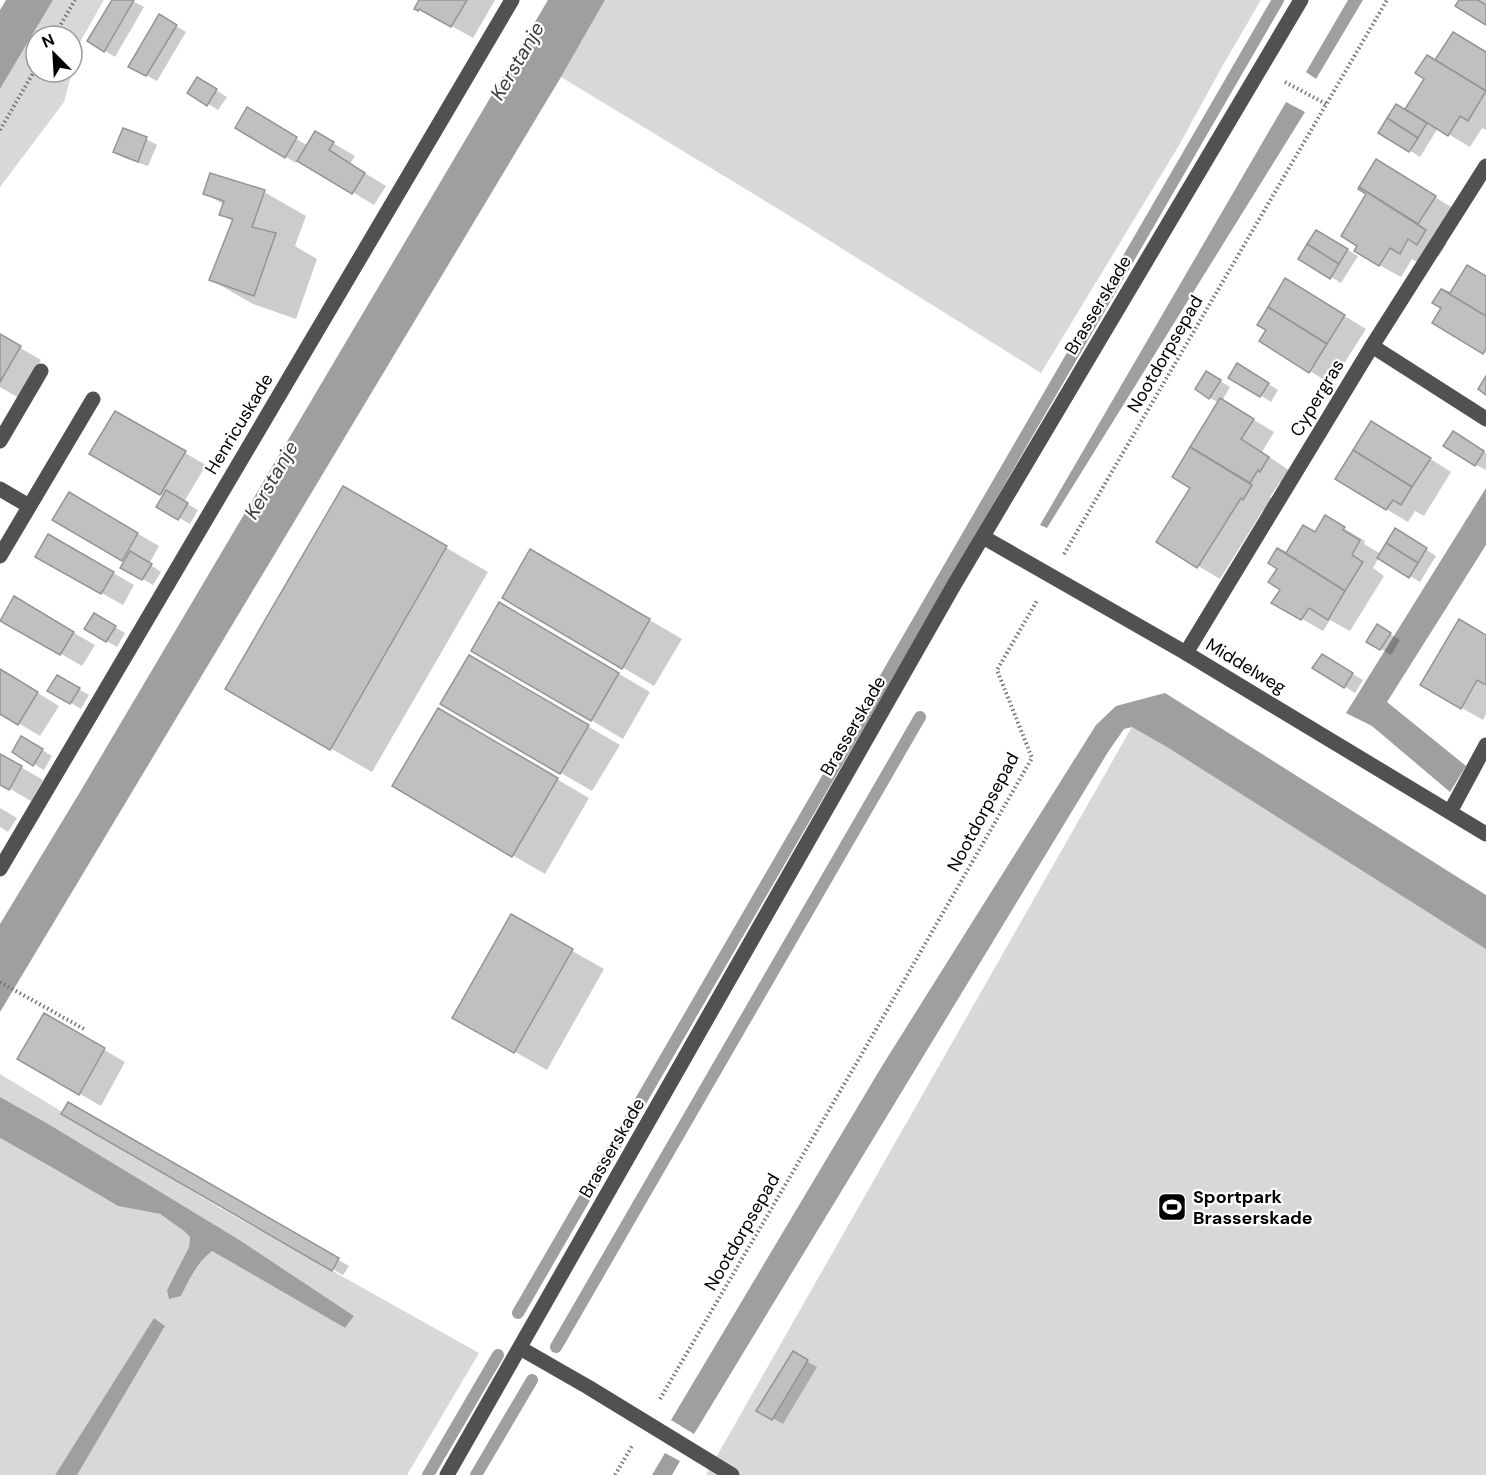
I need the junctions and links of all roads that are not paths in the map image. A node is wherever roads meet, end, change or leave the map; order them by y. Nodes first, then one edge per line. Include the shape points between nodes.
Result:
1 (513, 0) edge
2 (1301, 0) edge
3 (1486, 166) edge
4 (1372, 346) junction
5 (41, 371) dead end
6 (93, 399) dead end
7 (1486, 419) edge
8 (0, 441) edge
9 (0, 489) edge
10 (29, 506) junction
11 (983, 537) junction
12 (0, 556) edge
13 (1186, 653) junction
14 (1486, 746) edge
15 (1450, 812) junction
16 (1486, 834) edge
17 (0, 869) edge
18 (520, 1348) junction
19 (447, 1475) edge
20 (732, 1475) edge

1 - 17 street, Henricuskade
2 - 11 street, Brasserskade
3 - 4 street, Cypergras
4 - 7 street
4 - 13 street, Cypergras
5 - 8 street
6 - 10 street
9 - 10 street
10 - 12 street
11 - 13 street, Middelweg
11 - 18 street, Brasserskade
13 - 15 street, Middelweg
14 - 15 street
15 - 16 street, Middelweg
18 - 19 street, Brasserskade
18 - 20 street

